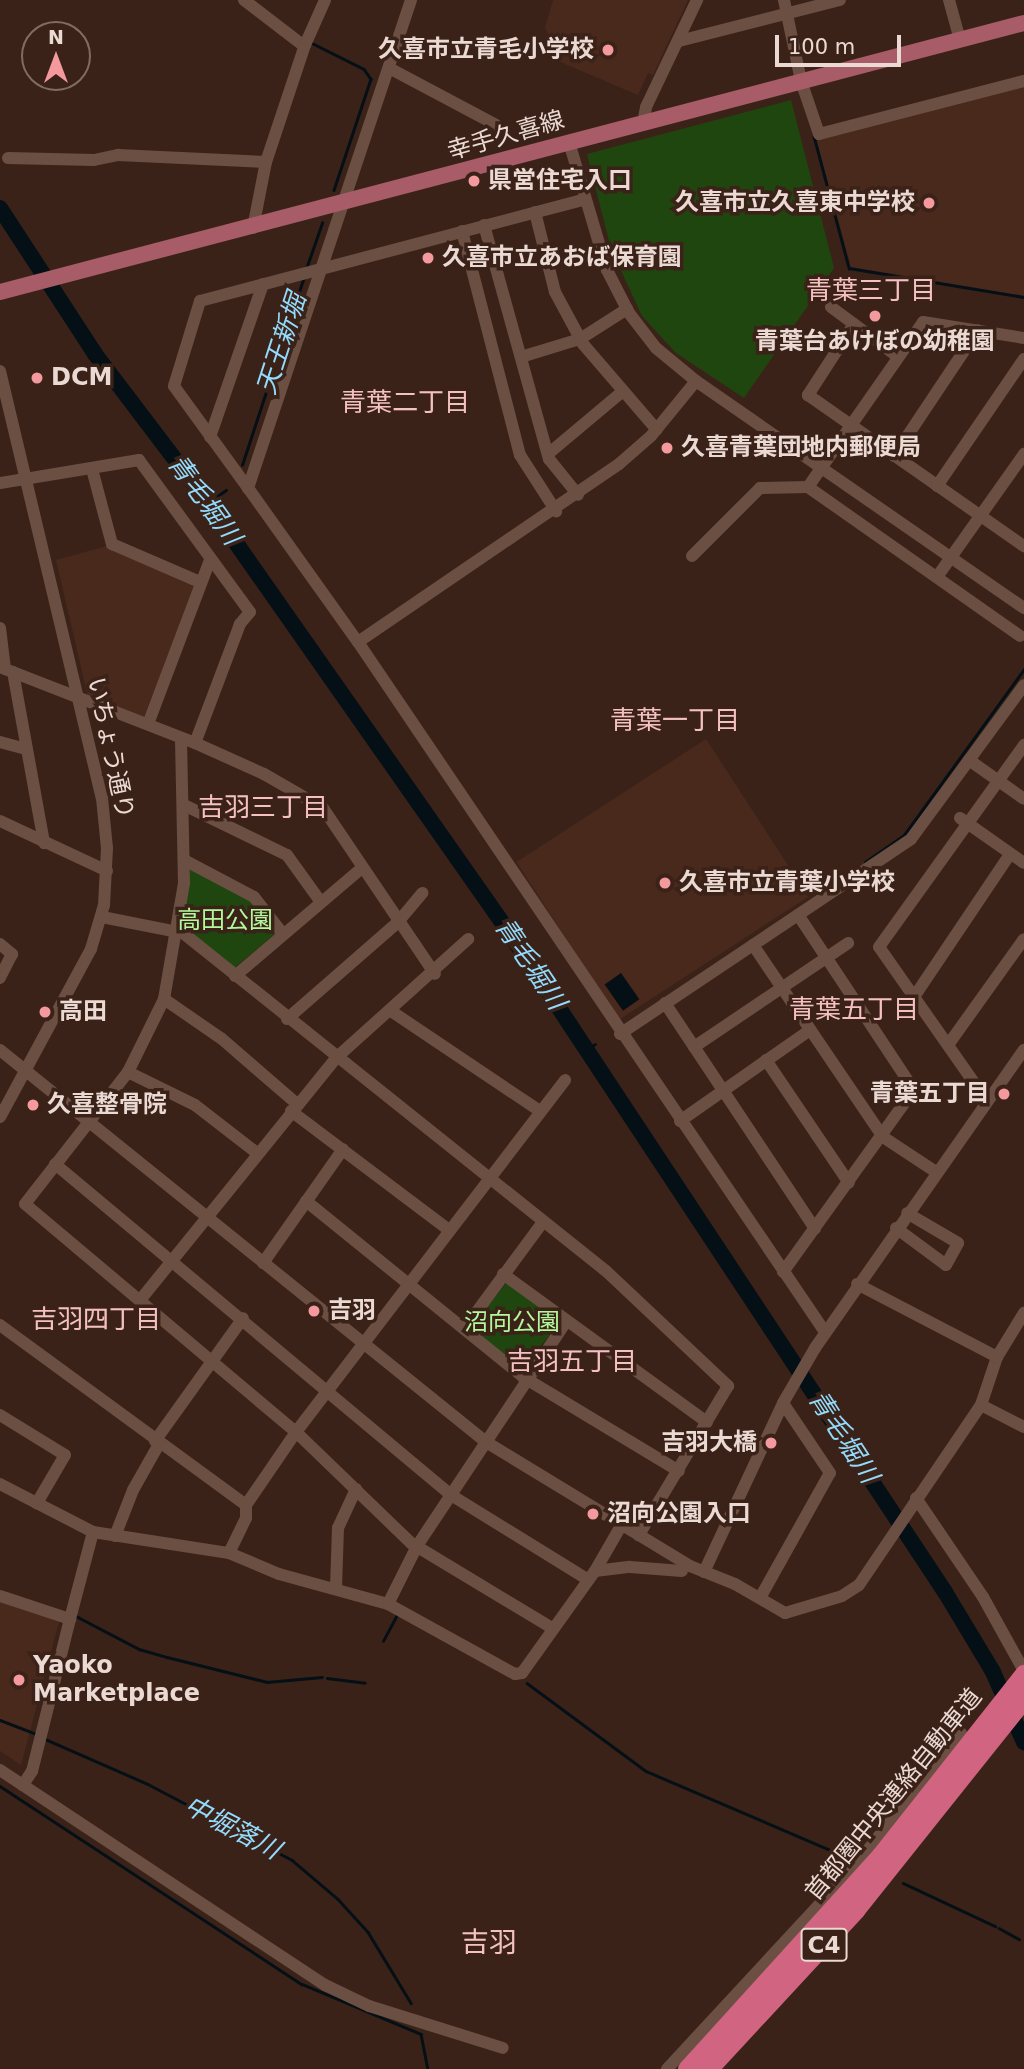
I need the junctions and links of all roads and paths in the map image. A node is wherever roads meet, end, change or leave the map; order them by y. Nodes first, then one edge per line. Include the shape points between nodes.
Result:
1 (244, 0) edge
2 (325, 0) edge
3 (411, 0) edge
4 (697, 0) edge
5 (784, 0) edge
6 (840, 0) edge
7 (949, 0) edge
8 (784, 14) junction
9 (1024, 23) edge
10 (960, 40) junction
11 (679, 41) junction
12 (306, 43) junction
13 (389, 68) junction
14 (801, 81) junction
15 (1024, 81) edge
16 (643, 123) junction
17 (496, 125) dead end
18 (569, 142) junction
19 (8, 158) dead end
20 (266, 162) junction
21 (585, 199) junction
22 (342, 203) junction
23 (535, 212) junction
24 (484, 225) junction
25 (253, 228) junction
26 (462, 231) junction
27 (318, 270) junction
28 (263, 284) junction
29 (0, 292) edge
30 (831, 307) dead end
31 (627, 309) junction
32 (854, 324) junction
33 (978, 330) junction
34 (1024, 338) edge
35 (580, 339) junction
36 (897, 356) junction
37 (521, 357) junction
38 (1024, 359) edge
39 (0, 371) edge
40 (696, 381) junction
41 (623, 391) junction
42 (851, 426) junction
43 (657, 430) junction
44 (210, 437) junction
45 (548, 454) junction
46 (1024, 454) edge
47 (894, 456) junction
48 (92, 468) junction
49 (821, 468) junction
50 (1019, 472) edge
51 (27, 479) junction
52 (0, 483) edge
53 (937, 486) junction
54 (808, 487) junction
55 (248, 488) junction
56 (578, 495) junction
57 (556, 511) junction
58 (981, 516) junction
59 (1024, 546) edge
60 (692, 556) dead end
61 (950, 558) junction
62 (210, 560) junction
63 (937, 576) junction
64 (200, 582) junction
65 (1024, 608) edge
66 (0, 628) edge
67 (1020, 636) dead end
68 (358, 642) junction
69 (6, 669) edge
70 (1024, 685) edge
71 (77, 696) junction
72 (148, 724) junction
73 (181, 738) junction
74 (0, 742) edge
75 (195, 743) junction
76 (1024, 745) edge
77 (26, 749) junction
78 (969, 760) junction
79 (998, 781) junction
80 (1024, 799) edge
81 (184, 805) junction
82 (964, 820) junction
83 (0, 821) edge
84 (44, 843) junction
85 (1010, 853) junction
86 (186, 861) junction
87 (1024, 863) edge
88 (362, 868) junction
89 (107, 871) junction
90 (422, 893) dead end
91 (320, 901) junction
92 (797, 915) junction
93 (102, 917) junction
94 (398, 922) junction
95 (176, 929) junction
96 (282, 933) junction
97 (468, 939) dead end
98 (1024, 939) edge
99 (848, 943) dead end
100 (0, 944) edge
101 (753, 945) junction
102 (826, 958) junction
103 (435, 974) junction
104 (235, 976) junction
105 (0, 978) edge
106 (782, 988) junction
107 (915, 997) junction
108 (164, 999) junction
109 (665, 1003) junction
110 (391, 1011) junction
111 (287, 1019) junction
112 (810, 1030) junction
113 (620, 1034) junction
114 (948, 1045) junction
115 (694, 1047) junction
116 (0, 1050) edge
117 (1024, 1050) edge
118 (336, 1058) junction
119 (766, 1060) junction
120 (26, 1071) junction
121 (128, 1072) junction
122 (565, 1080) dead end
123 (723, 1091) junction
124 (982, 1094) dead end
125 (294, 1108) junction
126 (540, 1111) junction
127 (0, 1117) edge
128 (680, 1121) junction
129 (88, 1122) junction
130 (883, 1137) junction
131 (343, 1149) junction
132 (257, 1153) junction
133 (55, 1164) junction
134 (936, 1172) junction
135 (487, 1180) junction
136 (849, 1183) junction
137 (306, 1201) junction
138 (907, 1213) junction
139 (206, 1216) junction
140 (543, 1222) junction
141 (896, 1228) junction
142 (815, 1229) junction
143 (450, 1230) junction
144 (173, 1260) junction
145 (262, 1262) junction
146 (783, 1272) junction
147 (503, 1274) junction
148 (409, 1284) junction
149 (857, 1284) junction
150 (141, 1299) junction
151 (1024, 1313) edge
152 (243, 1318) junction
153 (566, 1322) junction
154 (0, 1325) edge
155 (464, 1329) junction
156 (825, 1332) junction
157 (363, 1343) junction
158 (997, 1357) junction
159 (213, 1361) junction
160 (528, 1380) junction
161 (329, 1390) junction
162 (785, 1399) junction
163 (981, 1405) junction
164 (1, 1419) edge
165 (707, 1422) junction
166 (1024, 1427) edge
167 (296, 1432) junction
168 (486, 1442) junction
169 (157, 1443) junction
170 (679, 1471) junction
171 (0, 1484) edge
172 (356, 1489) junction
173 (451, 1495) junction
174 (916, 1500) junction
175 (37, 1503) junction
176 (246, 1505) junction
177 (622, 1524) junction
178 (93, 1532) junction
179 (639, 1535) junction
180 (116, 1536) junction
181 (417, 1546) junction
182 (229, 1553) junction
183 (682, 1571) dead end
184 (704, 1573) junction
185 (591, 1575) junction
186 (336, 1588) junction
187 (0, 1596) edge
188 (760, 1598) junction
189 (388, 1604) junction
190 (70, 1619) junction
191 (552, 1628) junction
192 (1020, 1650) edge
193 (1024, 1672) edge
194 (1024, 1698) edge
195 (961, 1733) dead end
196 (0, 1770) edge
197 (23, 1785) junction
198 (503, 2048) dead end
199 (667, 2069) edge
200 (687, 2069) edge
201 (708, 2069) edge

1 - 12 street
2 - 12 street
3 - 13 street
4 - 11 street
5 - 8 street
6 - 8 street
7 - 10 street
8 - 11 street
8 - 14 street
9 - 10 main road, 幸手久喜線
10 - 14 main road, 幸手久喜線
11 - 16 street via 646,107
12 - 20 street
13 - 17 street
13 - 22 street
14 - 15 street via 818,134
14 - 16 main road, 幸手久喜線
16 - 18 main road, 幸手久喜線
18 - 21 street
18 - 22 main road, 幸手久喜線
19 - 20 street via 94,160 118,155
20 - 25 street
21 - 23 street
21 - 31 street via 598,250
22 - 25 main road, 幸手久喜線
22 - 27 street
23 - 24 street
23 - 35 street via 555,292
24 - 26 street
24 - 37 street
25 - 29 main road, 幸手久喜線
26 - 27 street
26 - 57 street via 520,455
27 - 28 street
27 - 55 street
28 - 44 street
28 - 44 street via 200,301 174,386
30 - 32 street
31 - 35 street
31 - 40 street via 656,348
32 - 36 street
32 - 42 street via 808,396
33 - 34 street
33 - 36 street via 923,322
33 - 47 street
35 - 37 street
35 - 41 street
36 - 42 street
37 - 45 street
38 - 53 street
39 - 51 street, いちょう通り
40 - 43 street
40 - 49 street
41 - 43 street
41 - 45 street
42 - 47 street
42 - 49 street
43 - 56 street
44 - 55 street
45 - 56 street
46 - 50 street
47 - 53 street
48 - 51 street
48 - 62 street via 139,460
48 - 64 street via 111,544
49 - 54 street
49 - 61 street
50 - 58 street
51 - 52 street
51 - 71 street, いちょう通り
53 - 58 street
54 - 60 street via 760,488
54 - 63 street
55 - 68 street
56 - 57 street
57 - 68 street
58 - 59 street
58 - 61 street
61 - 63 street
61 - 65 street
62 - 64 street
62 - 75 street via 250,612 240,624
63 - 67 street
64 - 72 street
66 - 69 street
68 - 113 street
69 - 71 street
69 - 77 street
70 - 78 street
71 - 72 street
71 - 89 street, いちょう通り via 106,820
72 - 73 street
73 - 75 street
73 - 81 street
74 - 77 street
75 - 88 street via 264,774 323,808
76 - 79 street
77 - 84 street
78 - 79 street
78 - 92 street via 911,839
79 - 80 street
79 - 82 street
81 - 86 street
81 - 91 street via 287,855
82 - 85 street
82 - 107 street via 879,947
83 - 84 street
84 - 89 street
85 - 87 street
85 - 107 street
86 - 95 street
86 - 96 street via 254,897
88 - 91 street
88 - 94 street
89 - 93 street, いちょう通り
90 - 94 street
91 - 96 street
92 - 101 street
92 - 102 street
93 - 95 street
93 - 120 street, いちょう通り via 80,972
94 - 103 street
94 - 111 street
95 - 104 street
95 - 108 street
96 - 104 street
97 - 103 street via 436,965
98 - 114 street
99 - 102 street
100 - 105 street via 12,954
101 - 106 street
101 - 109 street
102 - 106 street
102 - 130 street via 914,1090
103 - 110 street
104 - 111 street
106 - 112 street
106 - 115 street
107 - 114 street
108 - 121 street
108 - 125 street via 222,1040
109 - 113 street
109 - 115 street
110 - 118 street
110 - 126 street
111 - 118 street
112 - 119 street
112 - 130 street
113 - 128 street
114 - 124 street
115 - 123 street
116 - 120 street
117 - 134 street
118 - 125 street
118 - 135 street
119 - 123 street
119 - 136 street
120 - 127 street, いちょう通り
120 - 129 street
121 - 129 street
121 - 132 street via 195,1105
122 - 126 street
123 - 128 street
123 - 142 street
125 - 131 street
125 - 132 street
126 - 135 street
128 - 146 street
129 - 133 street
129 - 139 street
130 - 134 street
130 - 136 street
131 - 137 street
131 - 143 street
132 - 139 street
133 - 144 street
133 - 150 street via 25,1204
134 - 138 street
135 - 140 street
135 - 143 street
136 - 142 street
137 - 145 street
137 - 148 street
138 - 141 street
138 - 141 street via 958,1243 946,1265
139 - 144 street
139 - 145 street
140 - 147 street
140 - 165 street via 606,1271 728,1386
141 - 149 street
142 - 146 street
143 - 148 street
144 - 150 street
144 - 152 street
145 - 157 street
146 - 156 street
147 - 153 street
147 - 155 street
148 - 155 street
148 - 157 street
149 - 156 street
149 - 158 street
150 - 159 street
151 - 158 street
152 - 159 street
152 - 161 street
153 - 160 street
153 - 165 street
154 - 169 street
155 - 160 street
156 - 162 street
157 - 161 street
157 - 168 street
158 - 163 street
159 - 167 street
159 - 169 street
160 - 168 street
160 - 170 street
161 - 167 street
161 - 173 street
162 - 184 street
162 - 188 street via 830,1473
163 - 166 street
163 - 174 street
164 - 175 street via 65,1455
165 - 170 street
167 - 172 street
167 - 176 street
168 - 173 street
168 - 177 street
169 - 176 street
169 - 180 street
170 - 179 street
171 - 175 street
172 - 181 street
172 - 186 street via 338,1528
173 - 181 street
173 - 185 street
174 - 188 street via 859,1585 842,1596 793,1614
174 - 192 street
175 - 178 street
176 - 182 street via 246,1518
177 - 179 street
177 - 185 street
178 - 180 street
178 - 190 street
179 - 184 street
180 - 182 street
181 - 189 street
181 - 191 street
182 - 186 street via 279,1574
183 - 185 street via 630,1567
184 - 188 street
185 - 191 street
186 - 189 street
187 - 190 street
189 - 191 street via 515,1674 522,1673
190 - 197 street via 32,1771
192 - 193 street
193 - 200 highway, 首都圏中央連絡自動車道 / C4 via 881,1855
194 - 201 highway, 首都圏中央連絡自動車道 / C4 via 878,1882
195 - 199 street via 855,1866
196 - 197 street
197 - 198 street via 325,1985 369,2006

